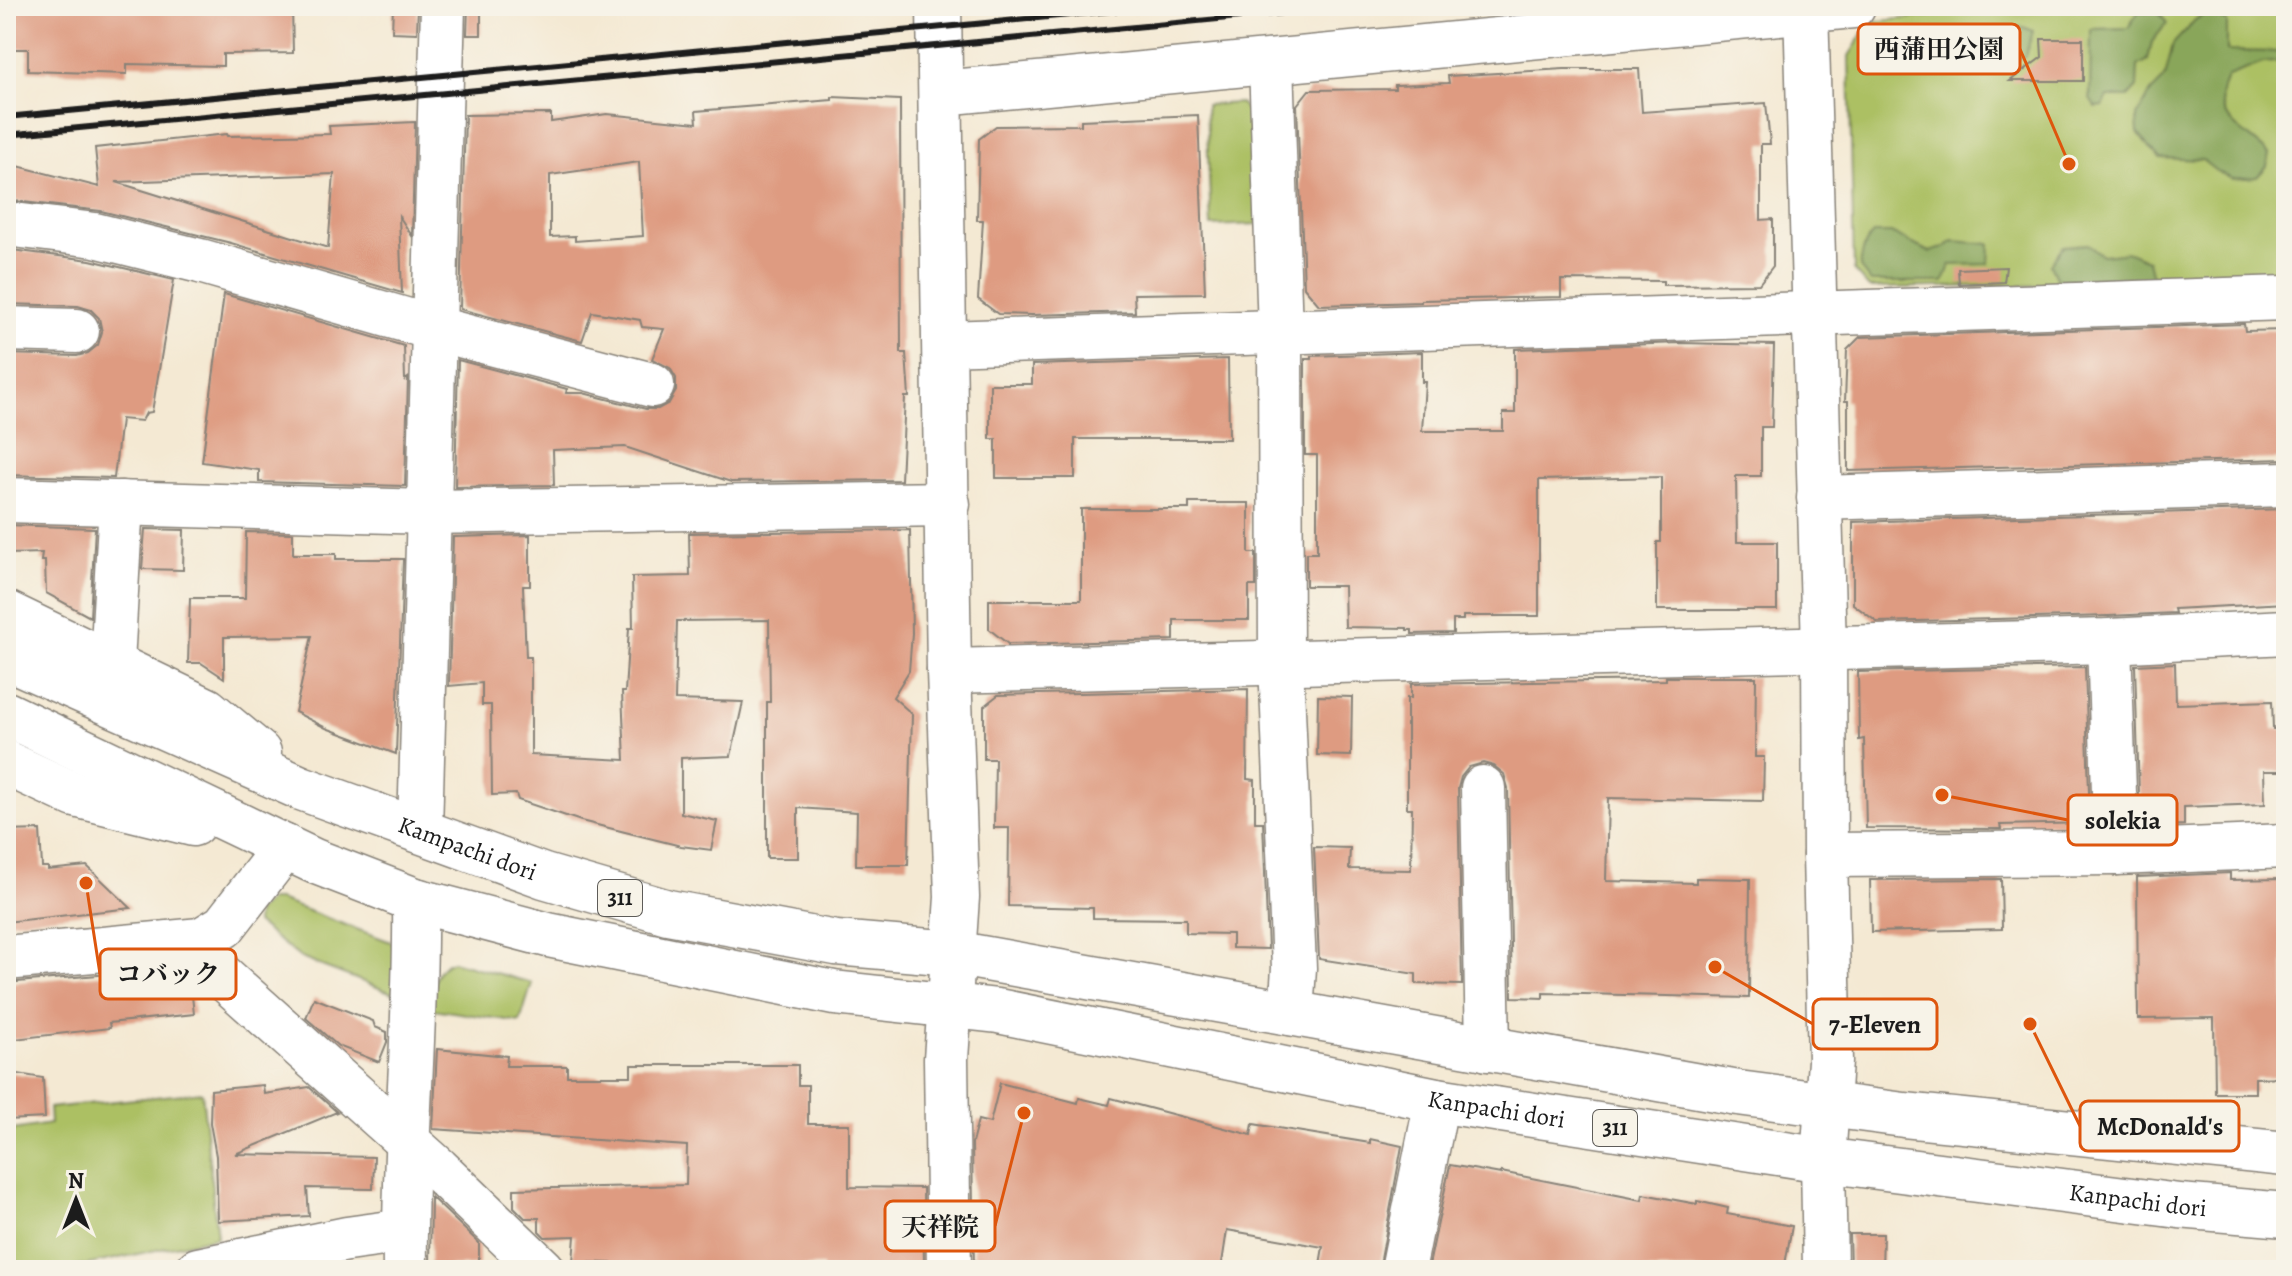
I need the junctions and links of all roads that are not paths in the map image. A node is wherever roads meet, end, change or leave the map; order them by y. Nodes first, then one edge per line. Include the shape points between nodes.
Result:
1 (443, 6) edge
2 (939, 6) edge
3 (1853, 6) edge
4 (1806, 8) edge
5 (1271, 62) junction
6 (942, 93) junction
7 (6, 224) edge
8 (2286, 298) edge
9 (1814, 314) junction
10 (433, 328) junction
11 (6, 329) edge
12 (77, 331) dead end
13 (1280, 332) junction
14 (945, 343) junction
15 (652, 385) dead end
16 (2286, 484) edge
17 (1819, 498) junction
18 (6, 500) edge
19 (121, 503) junction
20 (948, 504) junction
21 (428, 512) junction
22 (6, 613) edge
23 (2286, 632) edge
24 (2109, 641) junction
25 (1824, 649) junction
26 (6, 657) edge
27 (112, 663) junction
28 (1281, 663) junction
29 (949, 671) junction
30 (6, 714) edge
31 (6, 763) edge
32 (301, 788) junction
33 (1483, 788) dead end
34 (420, 830) junction
35 (2286, 846) edge
36 (2116, 853) junction
37 (300, 854) junction
38 (1825, 855) junction
39 (415, 900) junction
40 (201, 940) junction
41 (953, 953) junction
42 (6, 958) edge
43 (950, 1004) junction
44 (1291, 1013) junction
45 (1488, 1049) junction
46 (1437, 1100) junction
47 (1828, 1105) junction
48 (407, 1141) junction
49 (2286, 1154) edge
50 (1823, 1160) junction
51 (2286, 1215) edge
52 (405, 1250) edge
53 (198, 1270) edge
54 (543, 1270) edge
55 (949, 1270) edge
56 (1403, 1270) edge
57 (1825, 1270) edge

1 - 10 street
2 - 6 street
3 - 4 street
4 - 5 street
4 - 9 street
5 - 6 street
5 - 13 street
6 - 14 street
7 - 10 street via 95,235
8 - 9 street
9 - 13 street
9 - 17 street
10 - 15 street
10 - 21 street
11 - 12 street
13 - 14 street
13 - 28 street
14 - 20 street
16 - 17 street
17 - 25 street
18 - 19 street
19 - 21 street
19 - 27 street
20 - 21 street
20 - 29 street
21 - 34 street
22 - 27 street
23 - 24 street
24 - 25 street
24 - 36 street
25 - 28 street
25 - 38 street
26 - 32 street, Kampachi dori / 311
27 - 32 street via 207,710
28 - 29 street
28 - 44 street via 1294,968
29 - 41 street via 957,897
30 - 37 street, 311
31 - 37 street via 75,795
32 - 34 street, Kampachi dori / 311
33 - 45 street
34 - 41 street, Kampachi dori / 311 via 544,876 668,912 836,943
35 - 36 street
36 - 38 street
37 - 39 street, 311
37 - 40 street via 224,926
38 - 47 street
39 - 43 street, 311 via 548,935 819,990
39 - 48 street
40 - 42 street
40 - 48 street via 213,968
41 - 43 street
41 - 44 street, 311
43 - 46 street, Kanpachi dori / 311
43 - 55 street
44 - 45 street, 311
45 - 47 street, 311
46 - 50 street, Kanpachi dori / 311
46 - 56 street
47 - 49 street, 311
47 - 50 street
48 - 52 street
48 - 54 street
50 - 51 street, Kanpachi dori / 311
50 - 57 street
52 - 53 street via 347,1239

